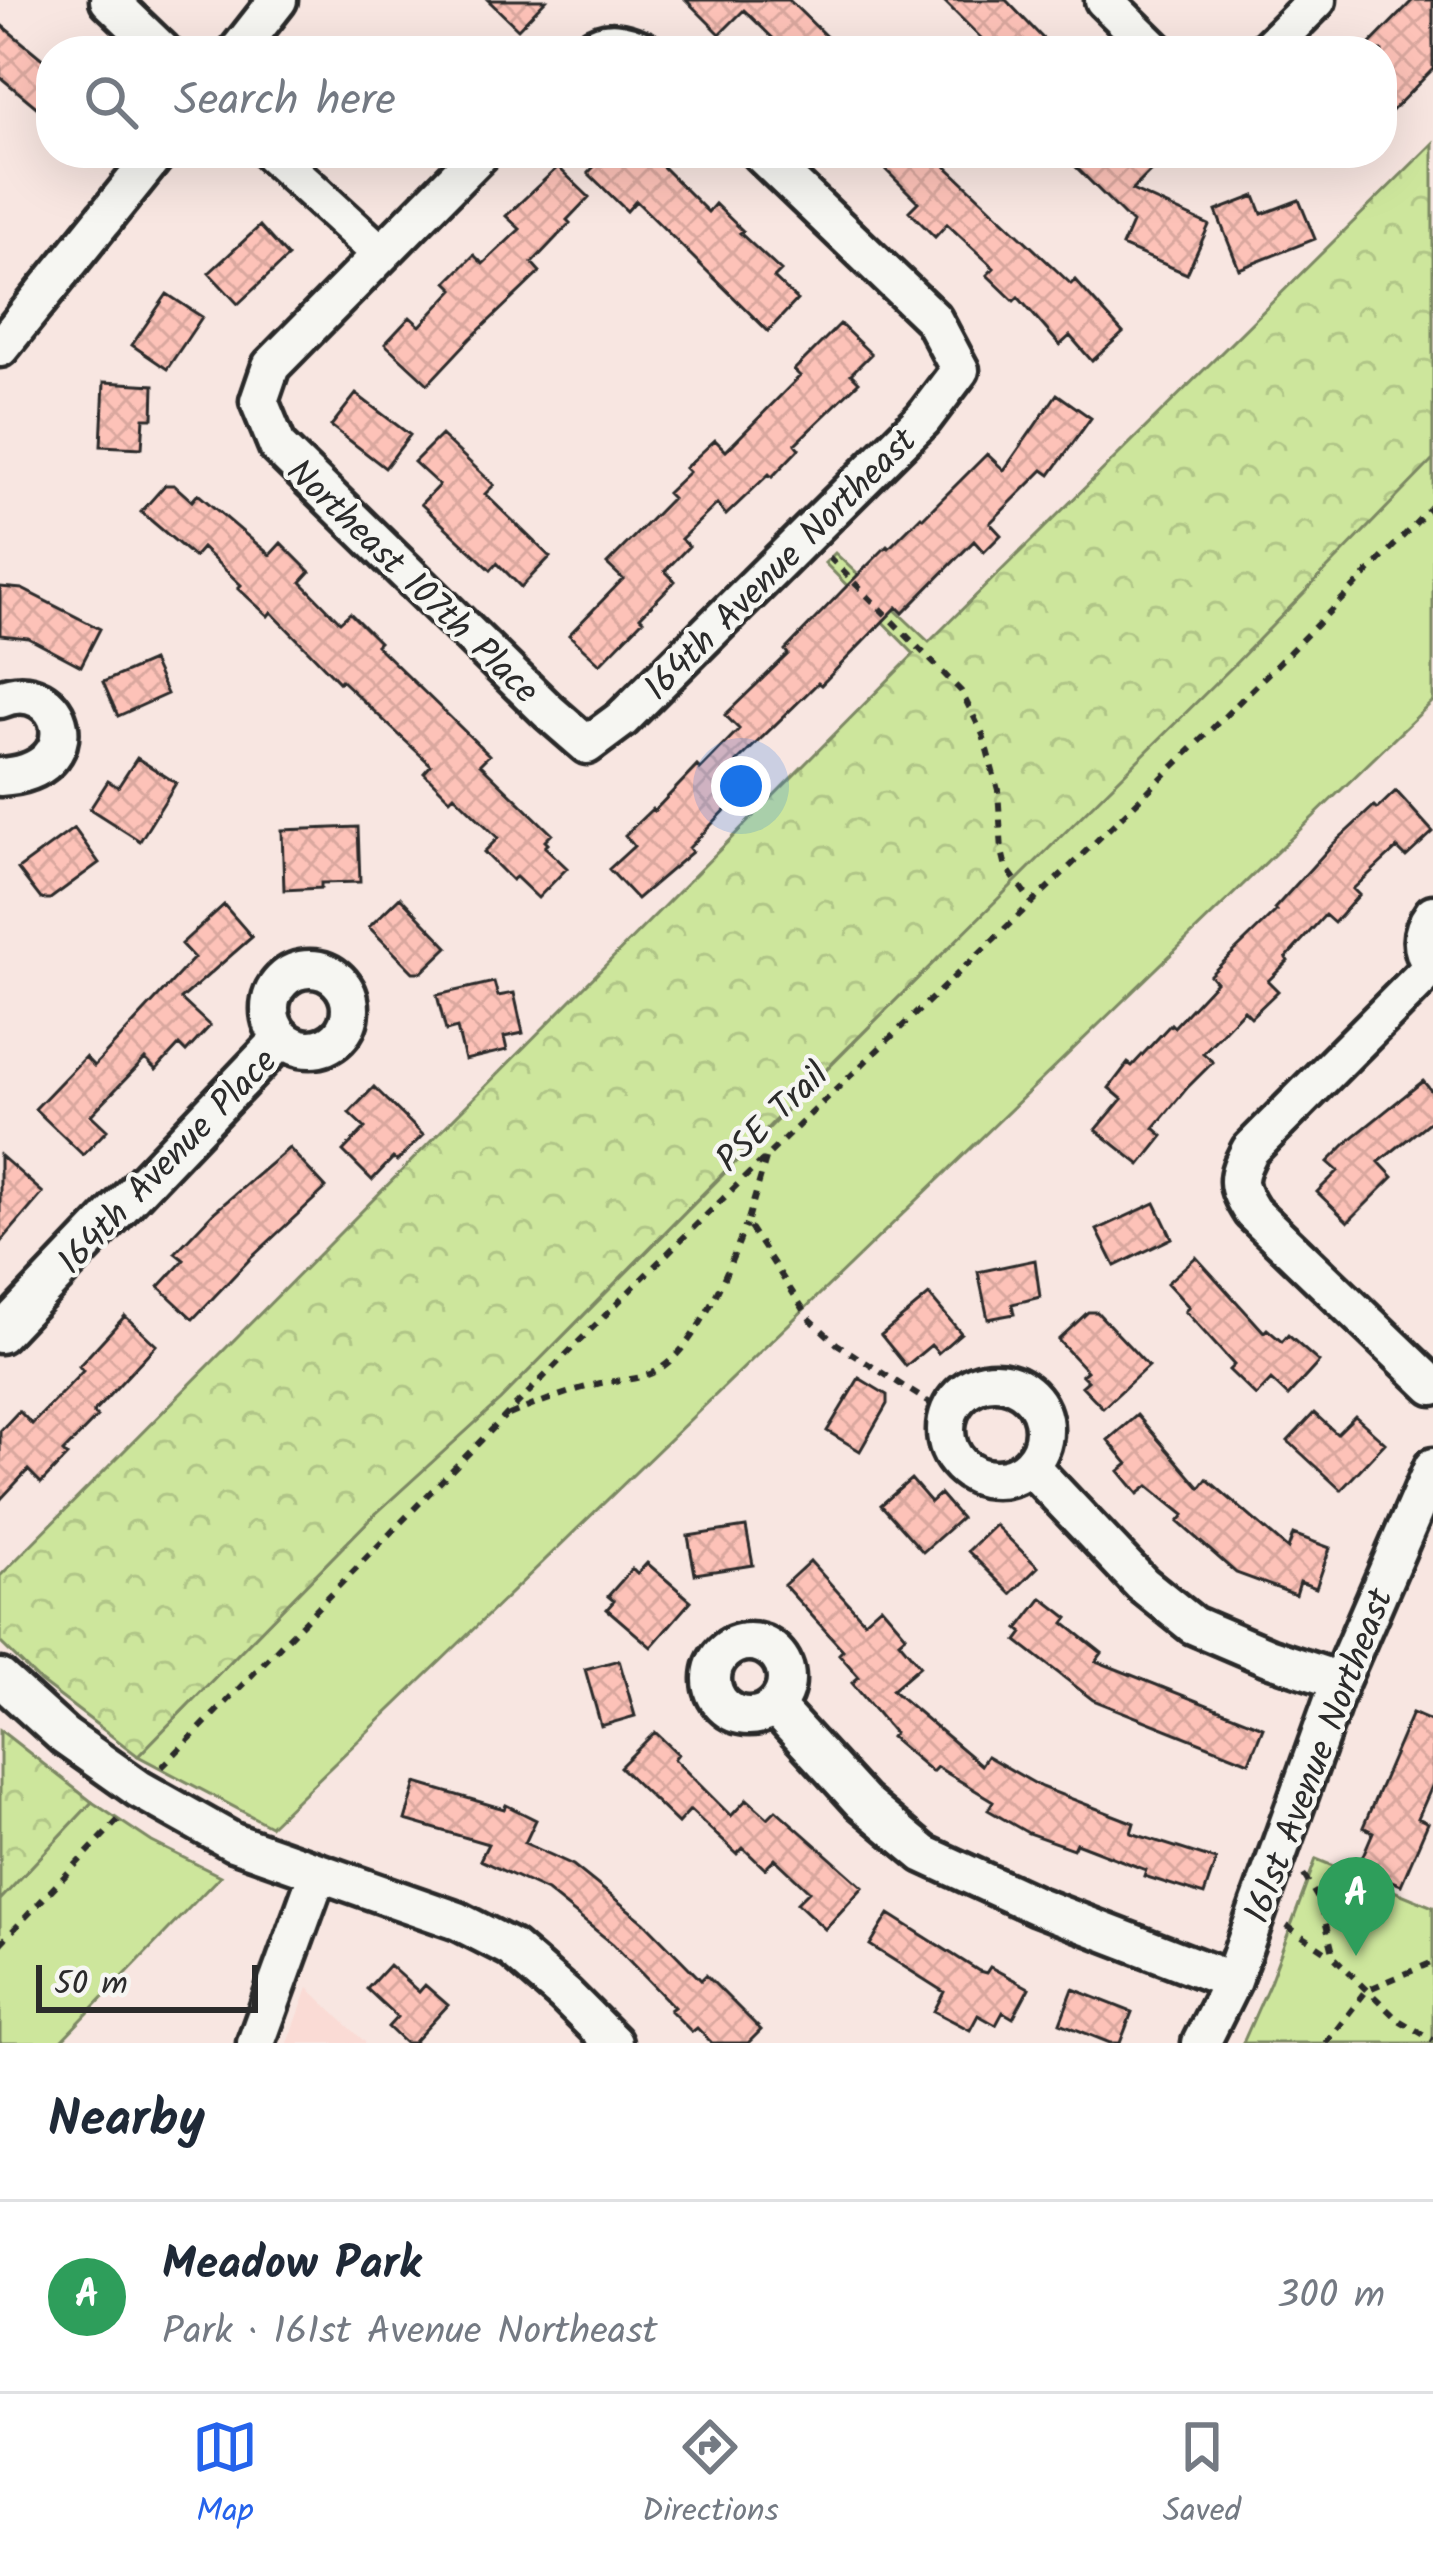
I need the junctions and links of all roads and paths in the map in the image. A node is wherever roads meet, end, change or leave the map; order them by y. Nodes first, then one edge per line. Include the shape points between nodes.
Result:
1 (109, 0) edge
2 (278, 0) edge
3 (1104, 0) edge
4 (1317, 0) edge
5 (146, 36) edge
6 (250, 36) edge
7 (1141, 36) edge
8 (1281, 36) edge
9 (145, 168) edge
10 (287, 168) edge
11 (466, 168) edge
12 (776, 168) edge
13 (380, 253) junction
14 (0, 348) edge
15 (1433, 506) edge
16 (826, 554) dead end
17 (0, 699) edge
18 (587, 745) joint
19 (0, 777) edge
20 (1032, 903) junction
21 (1433, 914) edge
22 (1432, 968) edge
23 (281, 1038) dead end
24 (767, 1157) junction
25 (747, 1223) junction
26 (0, 1334) edge
27 (1433, 1386) edge
28 (933, 1405) dead end
29 (506, 1416) junction
30 (1030, 1466) dead end
31 (1433, 1467) edge
32 (0, 1678) edge
33 (1340, 1681) junction
34 (774, 1706) dead end
35 (156, 1774) dead end
36 (127, 1811) dead end
37 (318, 1873) junction
38 (1304, 1875) dead end
39 (0, 1944) edge
40 (1334, 1957) junction
41 (1433, 1961) edge
42 (1232, 1981) junction
43 (1366, 1990) junction
44 (1433, 2040) edge
45 (256, 2043) edge
46 (613, 2043) edge
47 (1201, 2043) edge
48 (1326, 2043) edge

1 - 5 street
2 - 6 street
3 - 7 street
4 - 8 street
9 - 14 street
10 - 13 street
11 - 13 street
12 - 18 street, 164th Avenue Northeast via 933,319 960,370 824,519
13 - 18 street, Northeast 107th Place via 271,366 259,401 278,447
15 - 20 path, PSE Trail
16 - 20 path via 961,691 998,790 1006,867
17 - 19 street via 41,699 60,730 47,763
20 - 24 path, PSE Trail
21 - 22 street via 1422,943
22 - 27 street via 1250,1150 1238,1172 1252,1212
23 - 26 street, 164th Avenue Place
24 - 25 path
24 - 29 path, PSE Trail
25 - 28 path via 810,1319
25 - 29 path via 711,1308 678,1352 648,1376
29 - 35 path, PSE Trail
30 - 33 street via 1142,1584 1193,1625
31 - 33 street, 161st Avenue Northeast
32 - 37 street via 142,1791 233,1842
33 - 42 street, 161st Avenue Northeast
34 - 42 street via 862,1802 924,1854
36 - 39 path
37 - 45 street
37 - 46 street via 511,1948
38 - 40 path via 1321,1904
40 - 40 path via 1297,1930 1286,1925 1301,1936
40 - 43 path
41 - 43 path
42 - 47 street, 161st Avenue Northeast
43 - 44 path
43 - 48 path

